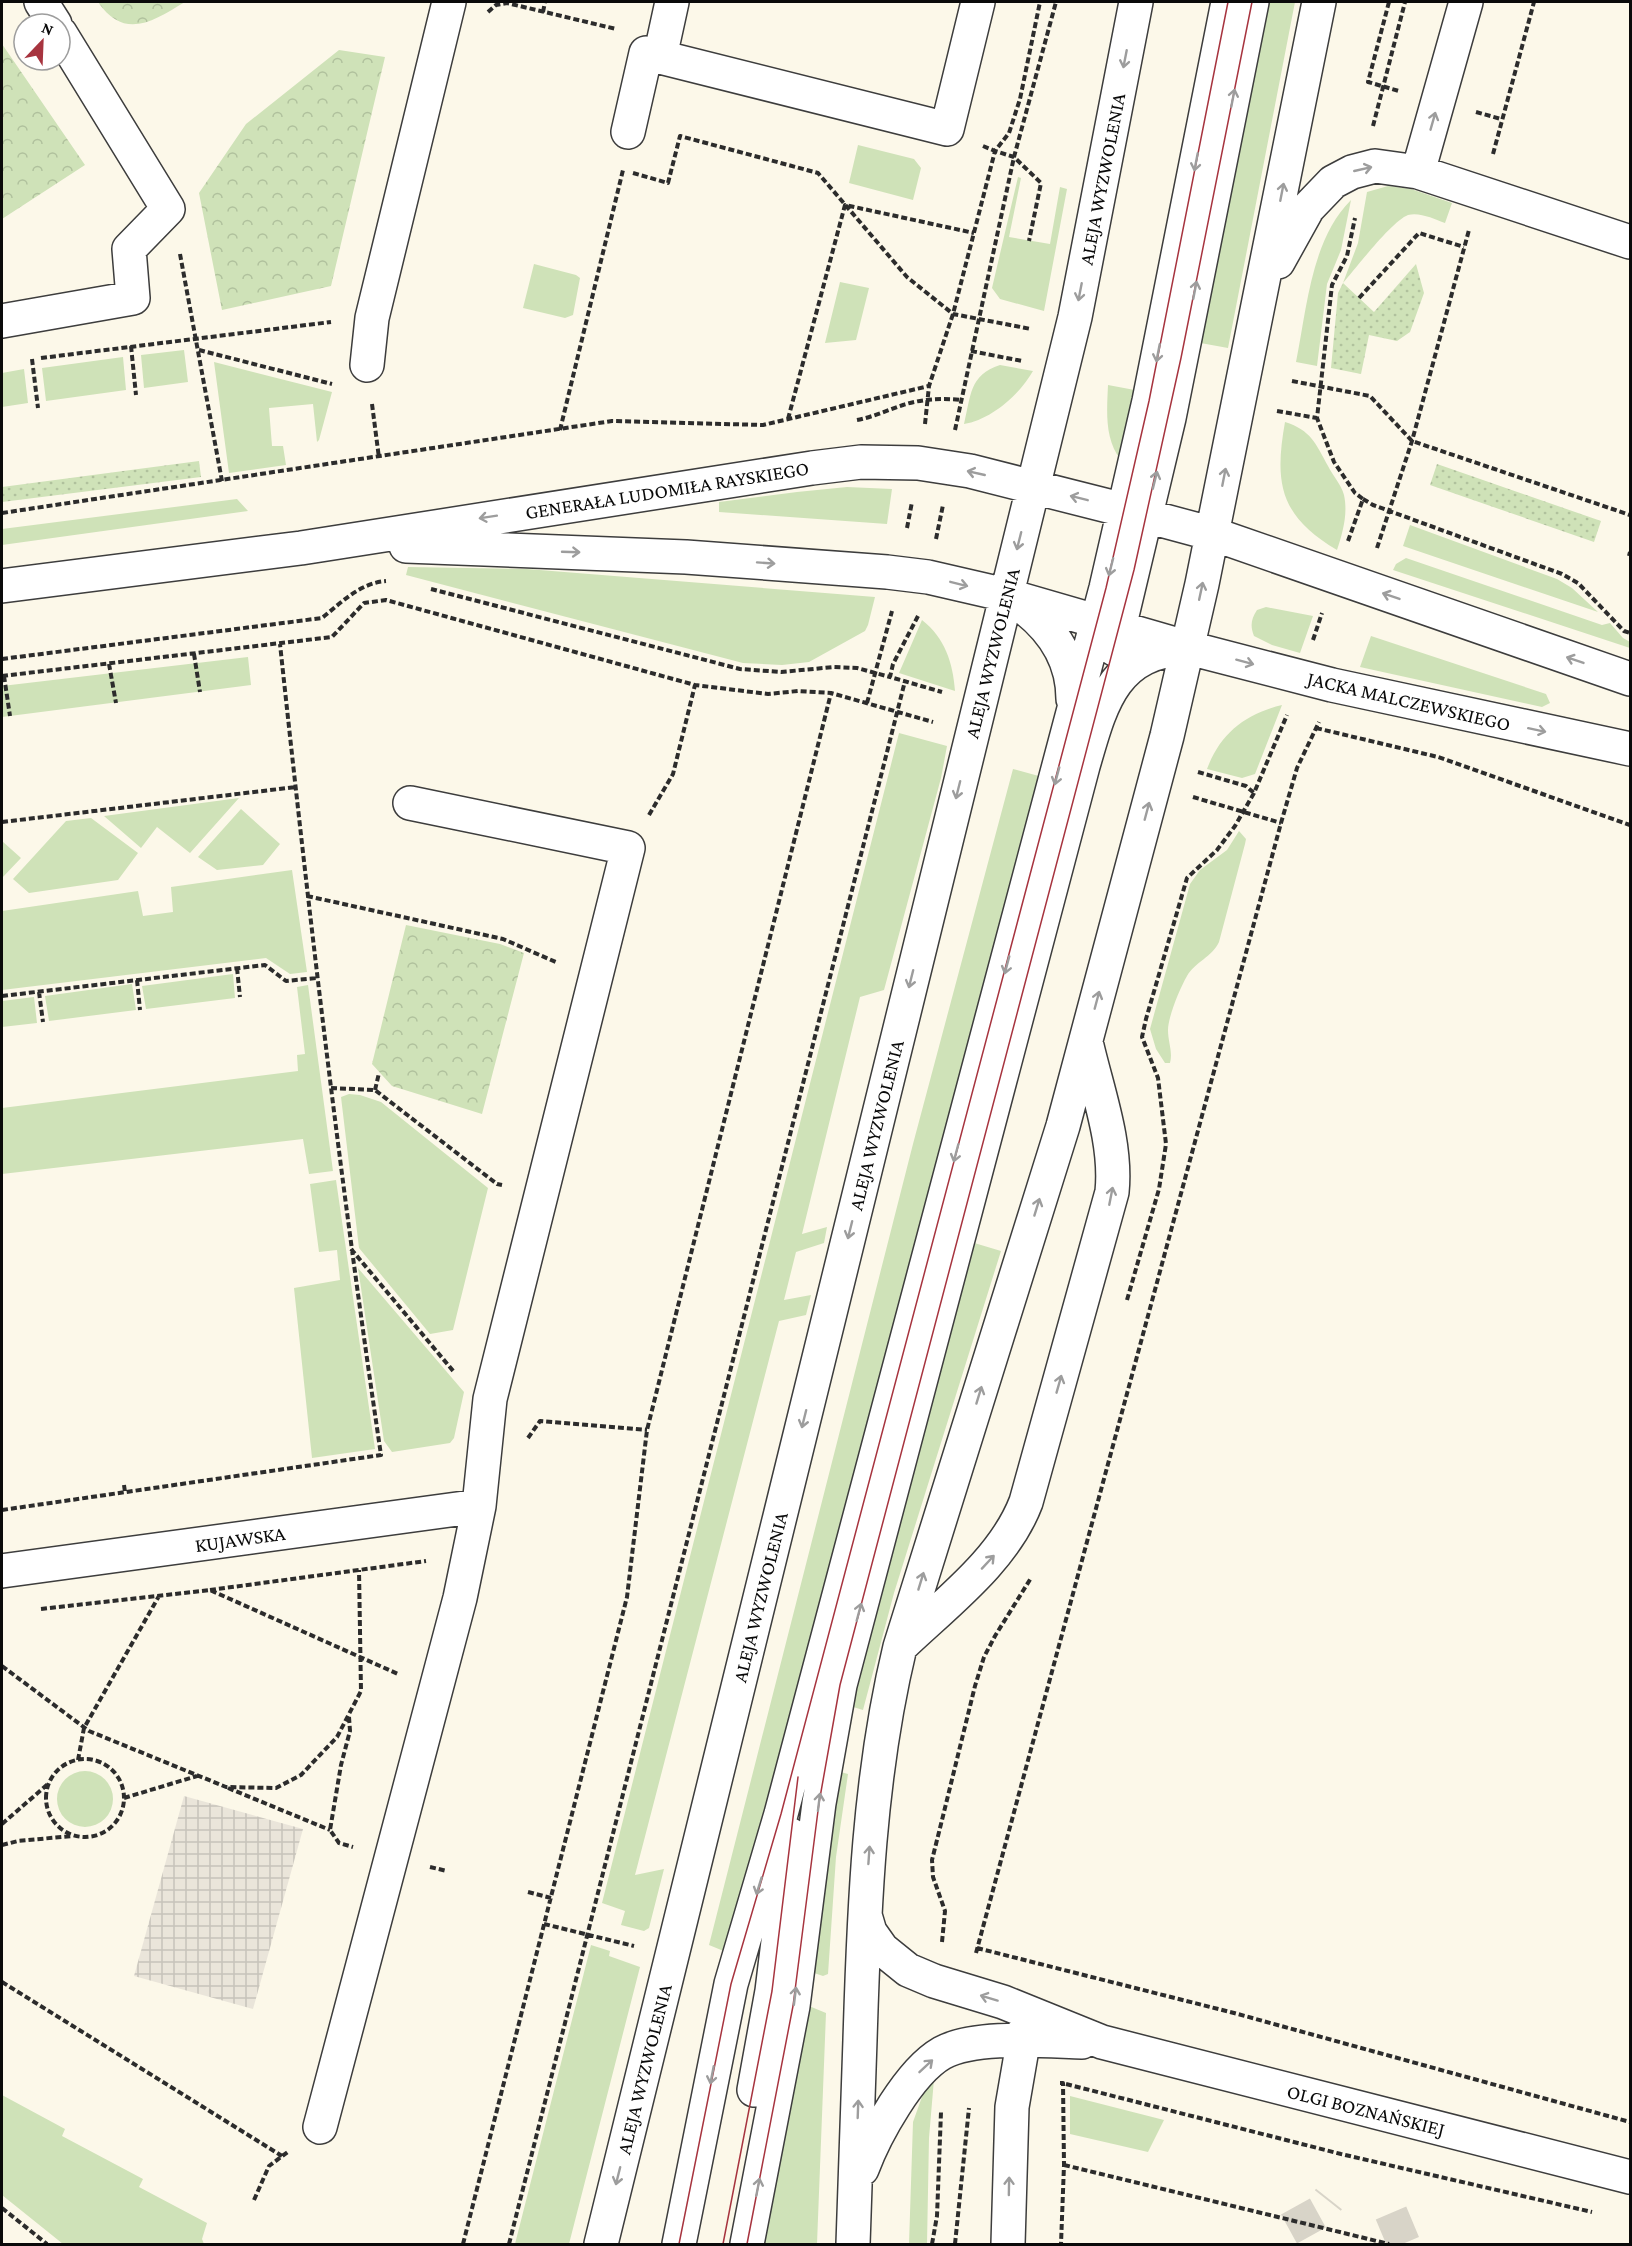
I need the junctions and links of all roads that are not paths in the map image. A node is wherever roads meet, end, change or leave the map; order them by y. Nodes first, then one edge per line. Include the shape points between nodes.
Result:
1 (449, 2) edge
2 (672, 2) edge
3 (978, 2) edge
4 (1136, 2) edge
5 (1228, 2) edge
6 (1251, 2) edge
7 (1319, 2) edge
8 (1466, 2) edge
9 (72, 53) edge
10 (653, 55) junction
11 (628, 132) dead end
12 (1418, 172) junction
13 (1630, 242) edge
14 (1258, 311) junction
15 (2, 321) edge
16 (367, 365) road end
17 (1033, 486) junction
18 (1136, 513) junction
19 (1213, 534) junction
20 (300, 548) junction
21 (2, 586) edge
22 (1006, 595) junction
23 (1108, 624) junction
24 (1189, 648) junction
25 (1630, 679) edge
26 (1079, 737) junction
27 (1630, 749) edge
28 (410, 803) dead end
29 (1086, 1041) junction
30 (479, 1506) junction
31 (2, 1571) edge
32 (900, 1647) junction
33 (814, 1688) junction
34 (865, 1913) junction
35 (1026, 2026) junction
36 (320, 2127) road end
37 (1630, 2177) edge
38 (854, 2210) junction
39 (601, 2244) edge
40 (679, 2244) edge
41 (723, 2244) edge
42 (747, 2244) edge
43 (853, 2244) edge
44 (1008, 2244) edge

1 - 16 street via 372,318
2 - 10 street
3 - 10 street via 947,129
4 -> 17 street, ALEJA WYZWOLENIA via 1079,300
5 -> 18 street via 1156,366
18 -> 6 street via 1179,372
14 -> 7 street
12 -> 8 street
9 - 15 street via 168,209 129,249 133,298
10 - 11 street
12 - 13 street
12 - 14 street via 1385,166 1363,168 1333,182 1308,208 1279,260
19 -> 14 street
18 -> 17 street
17 -> 20 street, GENERAŁA LUDOMIŁA RAYSKIEGO via 949,467 861,462
17 -> 22 street, ALEJA WYZWOLENIA
18 - 19 street
18 - 23 street
24 -> 19 street
25 -> 19 street
20 - 21 street, GENERAŁA LUDOMIŁA RAYSKIEGO
20 -> 22 street, GENERAŁA LUDOMIŁA RAYSKIEGO via 448,546 720,560 887,572
22 - 23 street, ALEJA WYZWOLENIA
22 - 26 street via 1036,616 1065,656
22 -> 39 street, ALEJA WYZWOLENIA
23 - 24 street, ALEJA WYZWOLENIA
23 - 26 street
24 - 26 street via 1160,651 1130,667 1115,682
24 -> 27 street, JACKA MALCZEWSKIEGO via 1374,695
29 -> 24 street
26 -> 33 street
42 -> 26 street via 793,2006 819,1803 840,1685
28 - 30 street via 628,849 490,1399
32 -> 29 street
32 -> 29 street via 994,1556 1016,1525 1026,1502 1112,1192 1111,1148
30 - 31 street, KUJAWSKA
30 - 36 street via 435,1691
34 -> 32 street via 881,1739
33 -> 40 street via 731,1984
33 - 41 street via 800,1763 768,2015
35 -> 34 street, OLGI BOZNAŃSKIEJ via 908,1970 882,1949 870,1932
38 -> 34 street
35 - 37 street, OLGI BOZNAŃSKIEJ
38 -> 35 street, OLGI BOZNAŃSKIEJ via 857,2184 868,2152 897,2103 927,2065 942,2053
44 -> 35 street via 1012,2107
38 - 43 street

